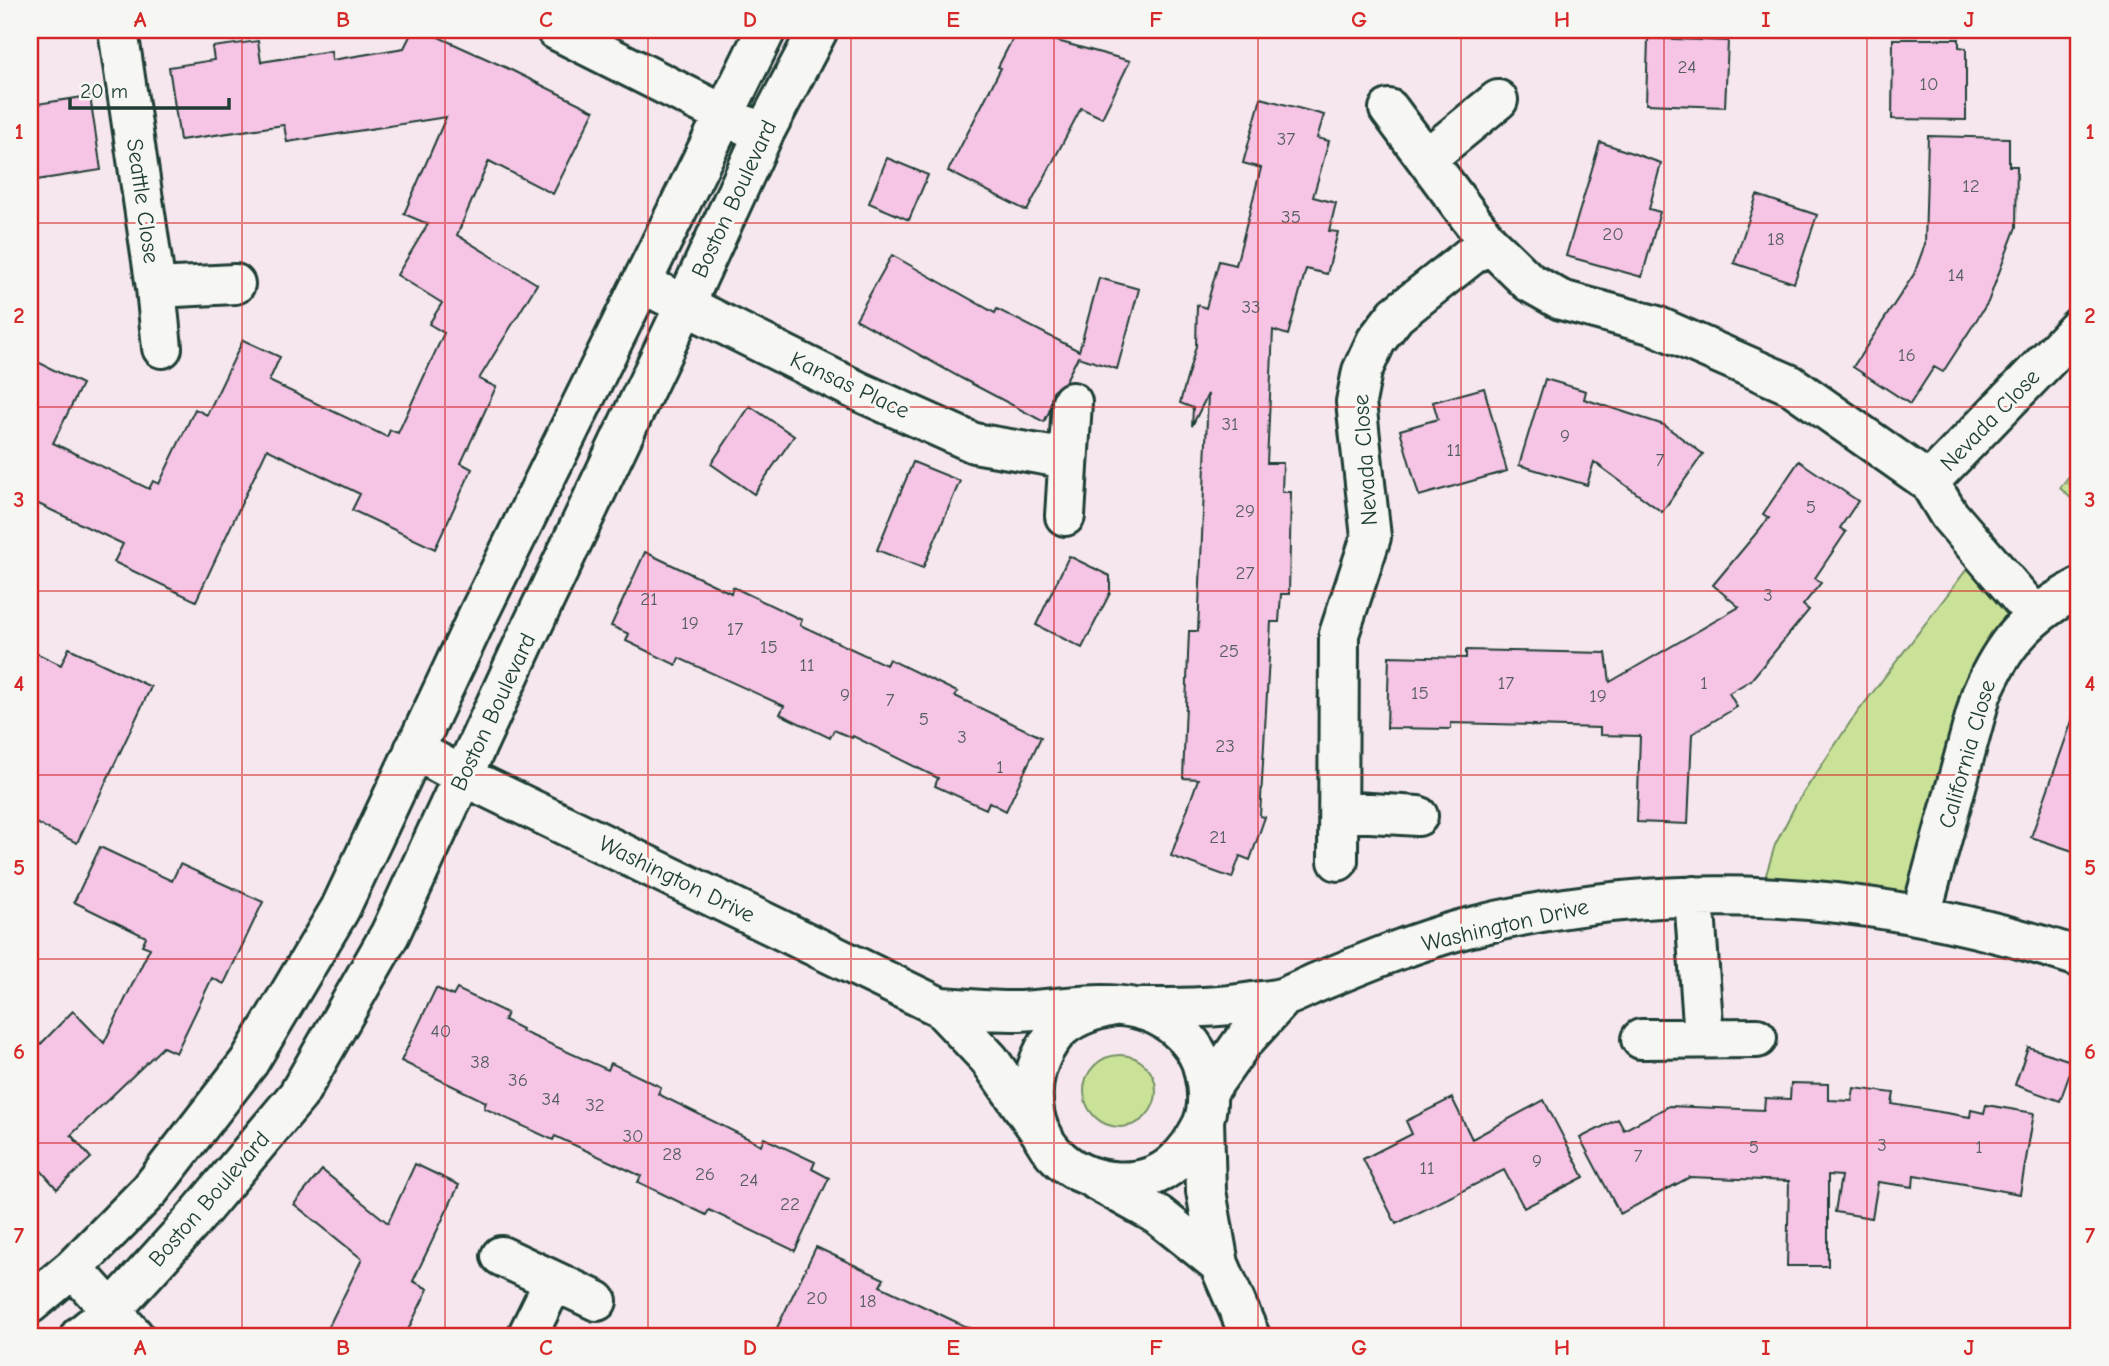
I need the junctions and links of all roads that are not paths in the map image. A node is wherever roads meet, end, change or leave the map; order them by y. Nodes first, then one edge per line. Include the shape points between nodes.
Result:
1 (118, 30) edge
2 (556, 30) edge
3 (766, 30) edge
4 (818, 30) edge
5 (1498, 100) dead end
6 (1389, 110) dead end
7 (726, 114) junction
8 (763, 135) junction
9 (1427, 158) junction
10 (1488, 243) junction
11 (640, 283) junction
12 (235, 284) dead end
13 (156, 288) junction
14 (685, 305) junction
15 (2079, 327) edge
16 (162, 348) dead end
17 (1072, 402) dead end
18 (1068, 459) junction
19 (1929, 482) junction
20 (1065, 516) dead end
21 (2079, 588) edge
22 (2036, 615) junction
23 (414, 750) junction
24 (463, 776) junction
25 (1339, 811) junction
26 (1418, 816) dead end
27 (1338, 861) dead end
28 (1694, 896) junction
29 (1921, 915) junction
30 (2079, 957) edge
31 (1283, 998) junction
32 (940, 1007) junction
33 (1128, 1007) junction
34 (1704, 1038) junction
35 (1757, 1038) dead end
36 (1641, 1039) dead end
37 (1206, 1105) junction
38 (1043, 1136) junction
39 (1087, 1176) junction
40 (501, 1256) dead end
41 (1219, 1264) junction
42 (73, 1268) junction
43 (554, 1281) junction
44 (597, 1301) dead end
45 (30, 1304) edge
46 (122, 1324) edge
47 (80, 1336) edge
48 (527, 1336) edge
49 (1250, 1336) edge

1 - 13 street, Seattle Close
2 - 7 street
3 - 7 street, Boston Boulevard
4 - 8 street, Boston Boulevard
5 - 9 street
6 - 9 street, Nevada Close
7 - 8 street
7 - 11 street, Boston Boulevard
8 - 14 street, Boston Boulevard
9 - 10 street, Nevada Close
10 - 19 street, Nevada Close via 1530,282 1561,300 1654,325 1791,385
10 - 25 street, Nevada Close via 1396,315 1376,341 1362,371 1356,402 1371,537 1339,634
11 - 14 street, Kansas Place
11 - 23 street, Boston Boulevard
12 - 13 street, Seattle Close
13 - 16 street, Seattle Close
14 - 18 street, Kansas Place via 974,443
14 - 24 street, Boston Boulevard
15 - 19 street, Nevada Close
17 - 18 street
18 - 20 street
19 - 22 street, Nevada Close via 1949,515
21 - 22 street, California Close
22 - 29 street, California Close via 2011,639 1981,695
23 - 24 street, Washington Drive
23 - 42 street, Boston Boulevard via 340,909 249,1062 150,1190
24 - 32 street, Washington Drive
24 - 46 street, Boston Boulevard via 390,934 298,1095 190,1224
25 - 26 street
25 - 27 street, Nevada Close
28 - 29 street, Washington Drive via 1832,901
28 - 31 street, Washington Drive via 1562,908 1462,930 1394,951
28 - 34 street
29 - 30 street, Washington Drive via 2020,937
31 - 33 street, Washington Drive via 1213,1009
31 - 37 street, Washington Drive via 1241,1044
32 - 33 street, Washington Drive via 1017,1011
32 - 38 street, Washington Drive via 989,1059
33 - 37 street via 1167,1020 1188,1039 1203,1064
33 - 38 street via 1087,1012 1062,1027 1043,1050 1033,1078 1033,1108
34 - 35 street
34 - 36 street
37 - 39 street via 1192,1145 1172,1165 1146,1178 1116,1182
37 - 41 street via 1206,1191
38 - 39 street via 1061,1160
39 - 41 street via 1158,1215
40 - 43 street
41 - 49 street
42 - 45 street, Boston Boulevard
42 - 46 street
43 - 44 street
43 - 48 street
46 - 47 street, Boston Boulevard

